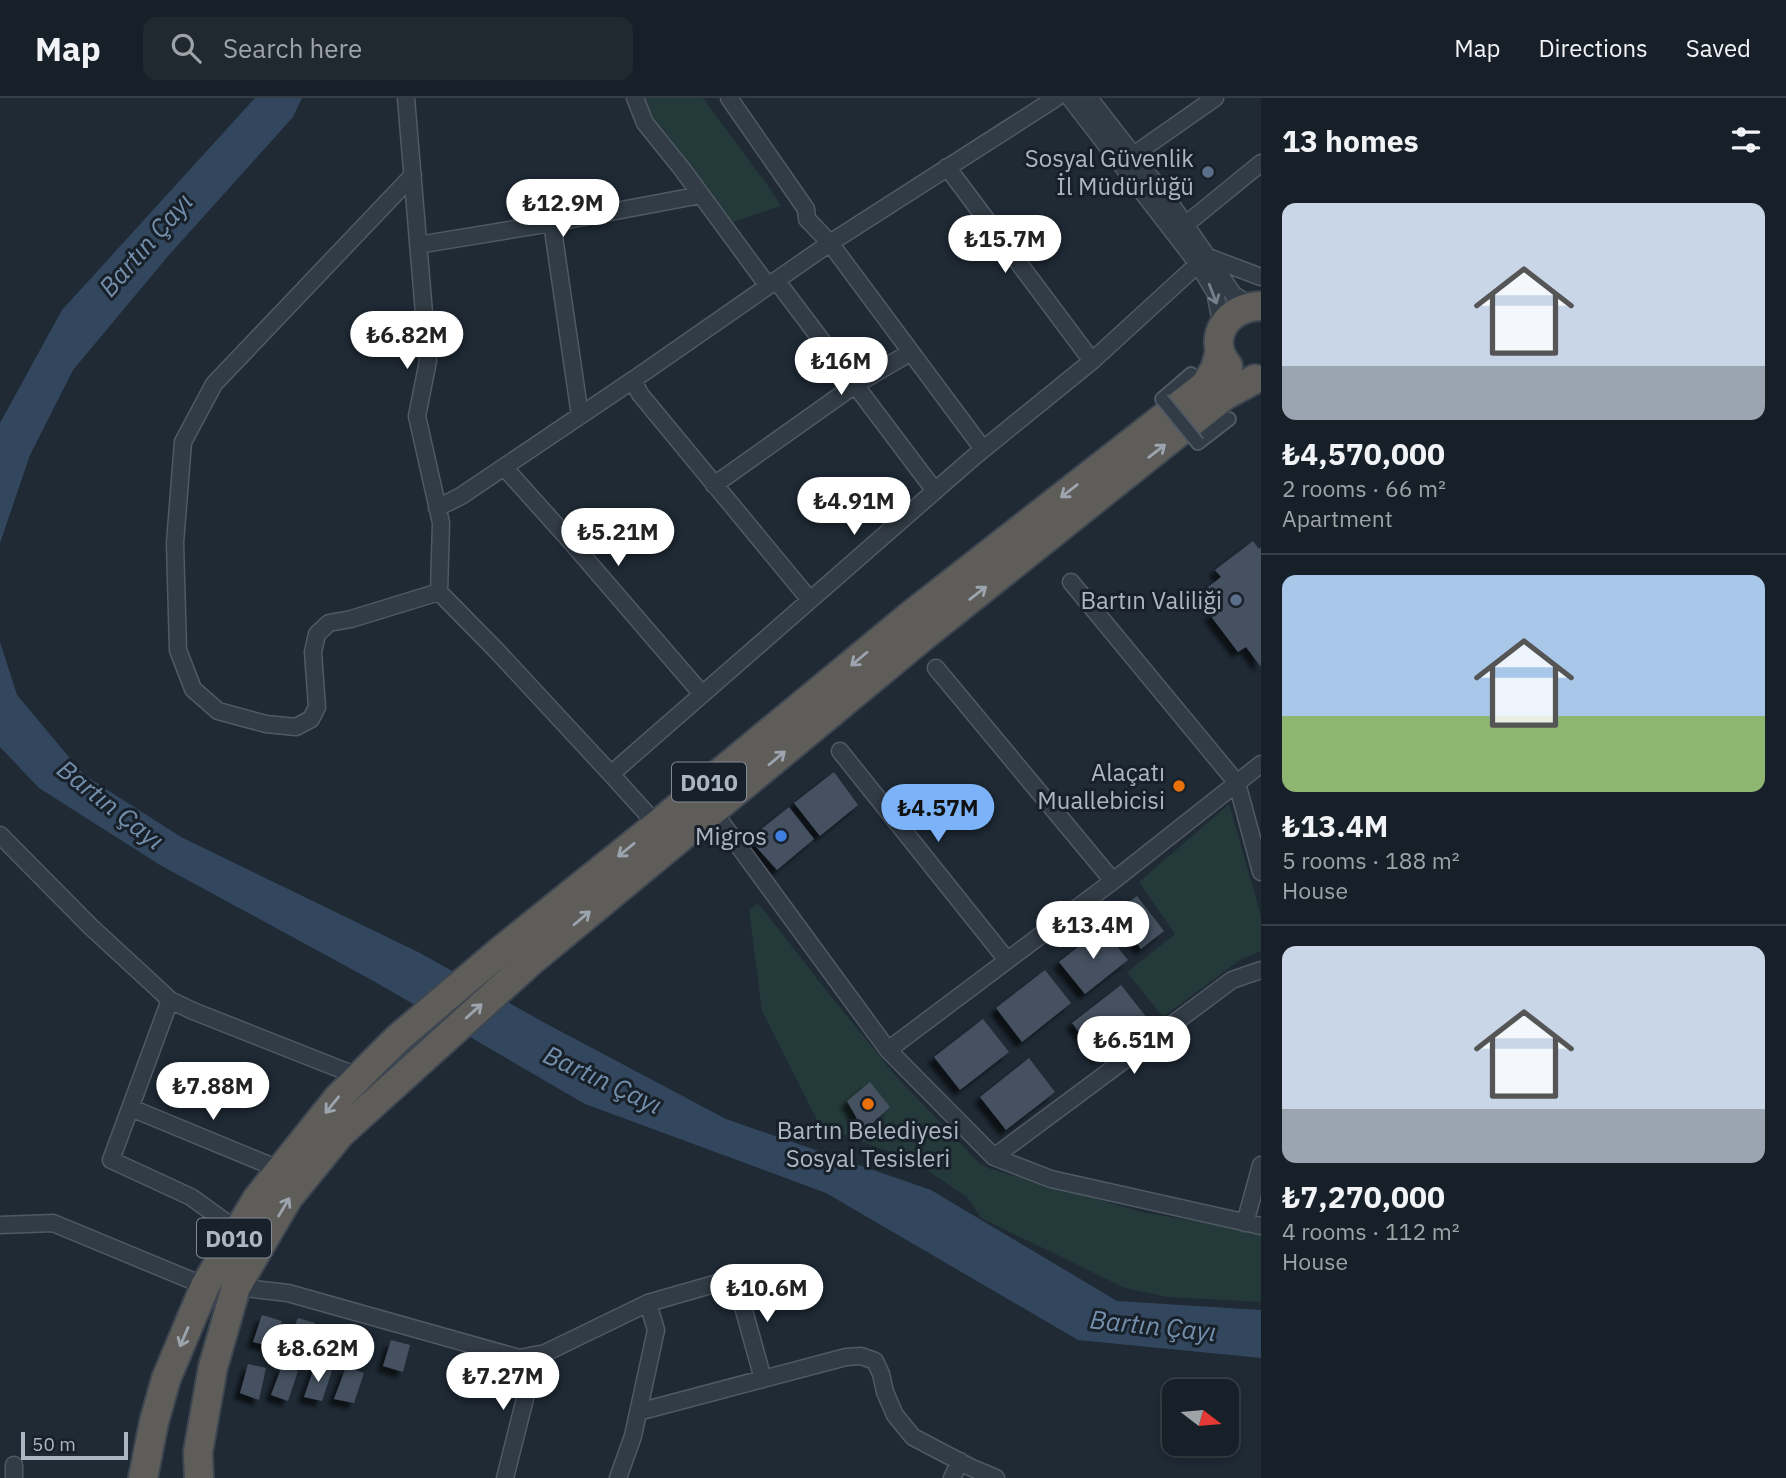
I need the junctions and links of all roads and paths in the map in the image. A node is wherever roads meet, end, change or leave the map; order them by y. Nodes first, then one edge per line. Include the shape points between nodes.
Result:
1 (406, 98) edge
2 (635, 98) edge
3 (729, 98) edge
4 (1056, 98) edge
5 (1070, 98) edge
6 (1089, 98) edge
7 (1214, 98) edge
8 (1127, 160) junction
9 (1261, 163) edge
10 (947, 167) junction
11 (413, 175) junction
12 (702, 195) junction
13 (552, 223) junction
14 (1185, 225) junction
15 (830, 243) junction
16 (418, 245) junction
17 (1203, 261) junction
18 (1261, 277) edge
19 (772, 283) junction
20 (1256, 306) edge
21 (1221, 339) junction
22 (911, 352) junction
23 (1092, 361) junction
24 (1191, 374) dead end
25 (1258, 378) edge
26 (633, 380) junction
27 (855, 385) junction
28 (580, 416) junction
29 (1229, 419) dead end
30 (984, 449) junction
31 (504, 467) junction
32 (714, 485) junction
33 (935, 491) junction
34 (437, 508) junction
35 (1071, 582) dead end
36 (439, 592) junction
37 (810, 600) junction
38 (918, 625) junction
39 (936, 668) dead end
40 (702, 694) junction
41 (840, 751) dead end
42 (1261, 764) edge
43 (611, 774) junction
44 (1237, 783) junction
45 (713, 811) junction
46 (657, 825) junction
47 (0, 835) edge
48 (1261, 872) edge
49 (1113, 881) junction
50 (1007, 960) junction
51 (1261, 970) edge
52 (170, 1000) junction
53 (888, 1050) junction
54 (359, 1077) junction
55 (131, 1108) junction
56 (994, 1157) junction
57 (1261, 1165) edge
58 (281, 1170) junction
59 (1245, 1223) junction
60 (0, 1225) edge
61 (1261, 1226) edge
62 (238, 1231) junction
63 (205, 1286) junction
64 (236, 1287) junction
65 (648, 1303) junction
66 (536, 1355) junction
67 (763, 1379) junction
68 (638, 1412) junction
69 (960, 1461) junction
70 (143, 1478) edge
71 (199, 1478) edge
72 (505, 1478) edge
73 (618, 1478) edge
74 (952, 1478) edge
75 (996, 1478) edge

1 - 11 street
2 - 12 street via 645,123
3 - 15 street via 806,209 807,219
4 - 10 street
5 - 8 street
6 - 8 street
7 - 8 street
8 - 14 street via 1166,197
8 - 17 street
9 - 14 street
10 - 15 street
10 - 23 street
11 - 16 street
11 - 36 street via 214,384 183,442 175,543 178,650 193,689 218,712 296,727 312,719 317,707 313,652 317,634 329,623
12 - 13 street
12 - 19 street
13 - 16 street
13 - 28 street
14 - 17 street
15 - 19 street
15 - 22 street
16 - 34 street via 428,360 417,416
17 - 18 street
17 - 20 street via 1233,294
17 -> 21 street via 1215,292
17 - 23 street
19 - 26 street
19 - 27 street
20 - 21 highway via 1229,317
21 - 25 highway via 1225,362 1243,377
21 -> 38 highway via 1215,369 1205,385
22 - 27 street
22 - 30 street
23 - 30 street
24 - 29 street, bridge via 1162,399 1198,443
38 -> 25 highway via 1224,396
26 - 28 street
26 - 32 street
27 - 32 street
27 - 33 street
28 - 31 street
30 - 33 street
31 - 34 street
31 - 40 street
32 - 37 street
33 - 37 street
34 - 36 street
35 - 44 street
36 - 43 street
37 - 40 street
45 -> 38 highway, D010
38 -> 46 highway, D010
39 - 49 street
40 - 43 street
41 - 50 street
42 - 44 street
43 - 46 street
44 - 48 street
44 - 49 street
45 - 53 street
64 -> 45 highway, D010 via 288,1198 341,1133 530,962
46 -> 54 highway, D010 via 397,1039
47 - 52 street
49 - 50 street
50 - 53 street
51 - 56 street via 1232,980
52 - 54 street
52 - 55 street
53 - 56 street
54 -> 58 highway, D010
55 - 58 street
55 - 62 street via 111,1160 191,1197
56 - 59 street via 1051,1179
57 - 59 street
58 - 62 highway, D010
59 - 61 street
60 - 63 street via 53,1223
62 - 63 highway, D010
63 -> 70 highway, D010 via 166,1379
64 - 66 street via 288,1293 519,1358
64 - 71 highway, D010 via 213,1367 198,1452
65 - 66 street
65 - 67 street via 735,1278
65 - 68 street via 656,1330
66 - 72 street
67 - 68 street
67 - 69 street via 846,1357 875,1361 895,1415 914,1437
68 - 73 street
69 - 74 street
69 - 75 street

